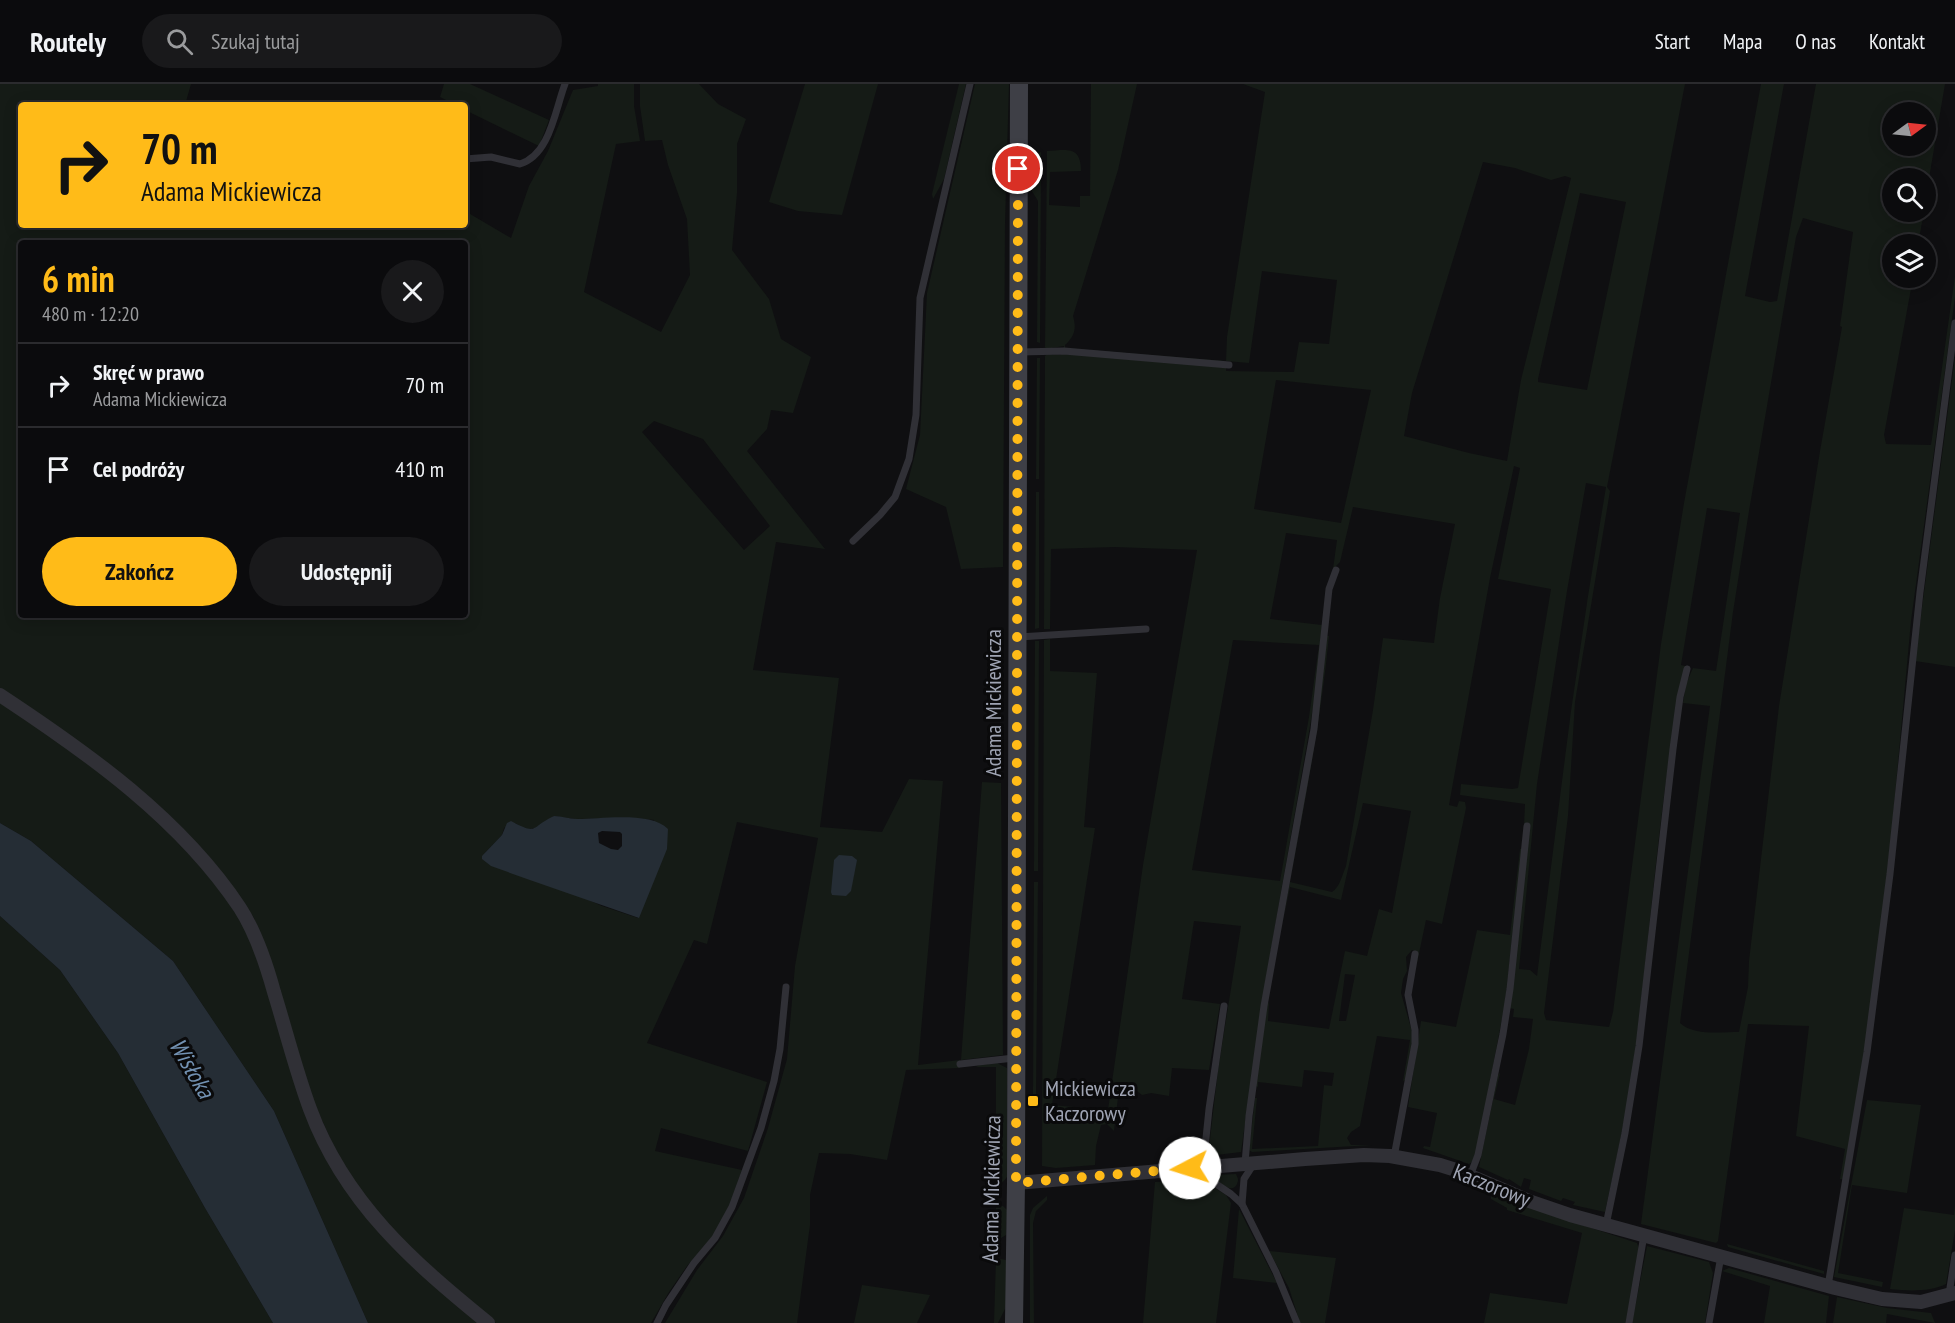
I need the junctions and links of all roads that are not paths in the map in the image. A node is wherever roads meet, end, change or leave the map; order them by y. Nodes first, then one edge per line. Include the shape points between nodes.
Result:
1 (565, 84) edge
2 (970, 84) edge
3 (1018, 84) edge
4 (468, 159) edge
5 (1955, 323) edge
6 (1017, 352) junction
7 (1229, 365) dead end
8 (854, 541) dead end
9 (1336, 570) dead end
10 (1146, 629) dead end
11 (1017, 637) junction
12 (1687, 669) dead end
13 (0, 695) edge
14 (1527, 826) dead end
15 (1415, 954) dead end
16 (786, 987) dead end
17 (1224, 1006) dead end
18 (1016, 1058) junction
19 (960, 1064) dead end
20 (1394, 1157) junction
21 (1250, 1163) junction
22 (1197, 1167) junction
23 (1470, 1176) junction
24 (1016, 1183) junction
25 (1242, 1204) junction
26 (1606, 1225) junction
27 (1644, 1235) junction
28 (1955, 1255) edge
29 (1721, 1256) junction
30 (1828, 1287) junction
31 (1954, 1294) edge
32 (488, 1323) edge
33 (657, 1323) edge
34 (1014, 1323) edge
35 (1297, 1323) edge
36 (1629, 1323) edge
37 (1709, 1323) edge

1 - 4 lane via 545,144 536,156 520,165 490,157
2 - 8 lane via 920,298 916,415 909,459 895,497
3 - 6 street, Adama Mickiewicza
5 - 30 lane via 1867,1053
6 - 7 lane via 1064,351
6 - 11 street, Adama Mickiewicza
9 - 21 lane via 1329,589 1314,729 1264,1006 1249,1116
10 - 11 lane
11 - 18 street, Adama Mickiewicza
12 - 26 lane via 1673,749 1639,1046
13 - 32 street via 130,787 218,878 241,910 261,952 310,1109 340,1171 367,1210 399,1245
14 - 23 lane via 1506,1011 1478,1155
15 - 20 lane via 1408,995 1415,1044
16 - 33 lane via 774,1081 732,1208
17 - 22 lane
18 - 19 lane
18 - 24 street, Adama Mickiewicza
20 - 21 street, Kaczorowy via 1364,1155
20 - 23 street, Kaczorowy via 1440,1165
21 - 22 street, Kaczorowy
21 - 25 lane
22 - 24 street, Kaczorowy
22 - 25 lane
23 - 26 street, Kaczorowy via 1529,1201
24 - 34 street, Adama Mickiewicza
25 - 35 lane
26 - 27 street, Kaczorowy
27 - 29 street, Kaczorowy
27 - 36 lane
28 - 31 lane via 1950,1286
29 - 30 street, Kaczorowy
29 - 37 lane
30 - 31 street, Kaczorowy via 1905,1302

